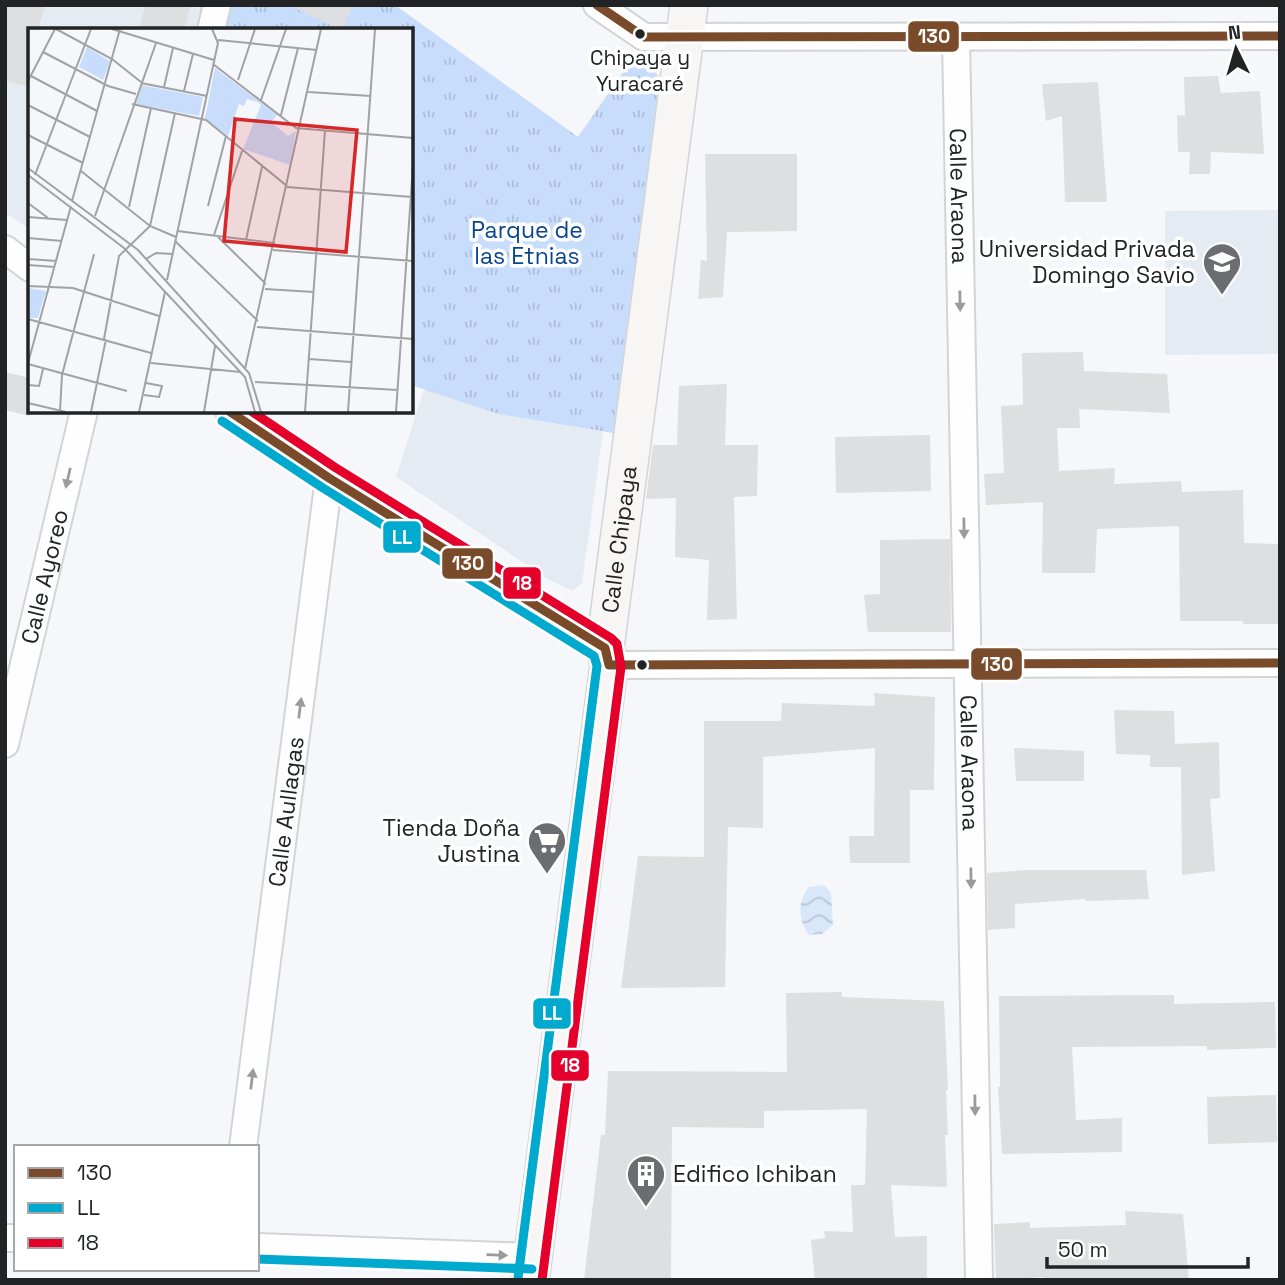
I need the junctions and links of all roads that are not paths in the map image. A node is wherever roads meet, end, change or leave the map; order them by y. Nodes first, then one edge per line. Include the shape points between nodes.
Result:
1 (217, 5) edge
2 (597, 5) edge
3 (687, 21) edge
4 (211, 28) edge
5 (1280, 36) edge
6 (956, 37) junction
7 (5, 248) edge
8 (28, 266) edge
9 (84, 413) edge
10 (232, 413) edge
11 (329, 478) junction
12 (607, 656) junction
13 (966, 663) junction
14 (1280, 663) edge
15 (5, 744) edge
16 (243, 1145) edge
17 (259, 1247) edge
18 (531, 1268) edge
19 (979, 1280) edge

1 - 4 street
2 - 3 street via 643,37
3 - 6 street
3 - 12 street, Calle Chipaya
5 - 6 street
6 -> 13 street, Calle Araona
7 - 8 street
9 -> 15 street, Calle Ayoreo
10 - 11 street
11 - 12 street
16 -> 11 street, Calle Aullagas
12 - 13 street
12 - 18 street, Calle Chipaya
13 - 14 street
13 -> 19 street, Calle Araona
17 -> 18 street

